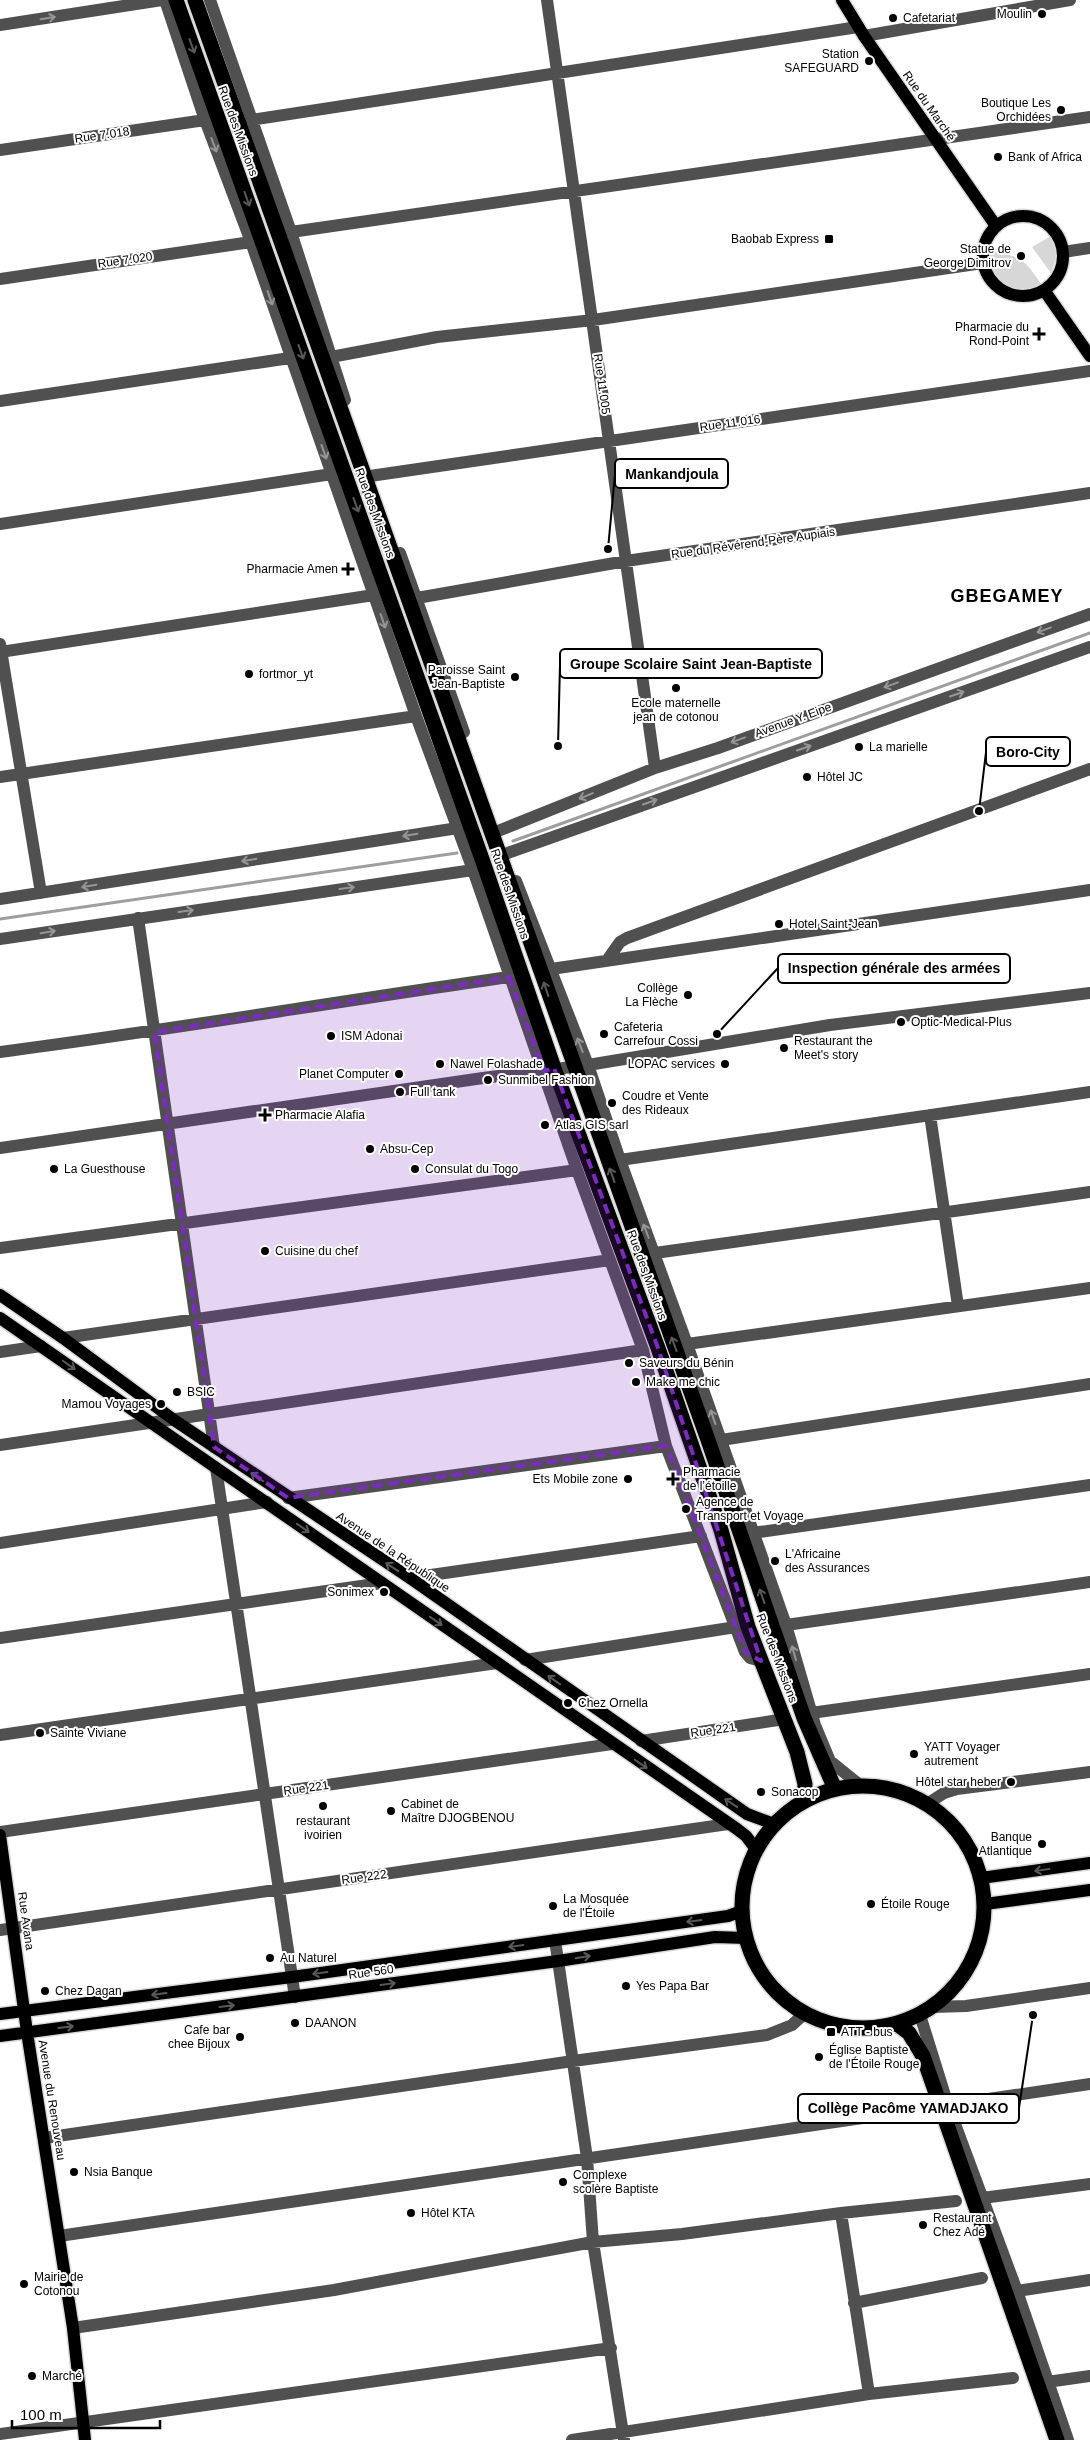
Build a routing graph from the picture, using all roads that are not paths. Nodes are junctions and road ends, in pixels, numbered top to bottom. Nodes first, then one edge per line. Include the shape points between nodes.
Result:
1 (164, 0) edge
2 (176, 0) edge
3 (195, 0) edge
4 (210, 0) edge
5 (547, 0) edge
6 (842, 0) edge
7 (1070, 0) edge
8 (0, 25) edge
9 (861, 31) junction
10 (558, 73) junction
11 (1090, 117) edge
12 (205, 120) junction
13 (251, 120) junction
14 (936, 139) junction
15 (0, 150) edge
16 (574, 192) junction
17 (996, 226) junction
18 (291, 232) junction
19 (251, 242) junction
20 (1090, 248) edge
21 (1063, 252) junction
22 (983, 263) junction
23 (0, 279) edge
24 (1044, 290) junction
25 (593, 320) junction
26 (1090, 356) edge
27 (331, 357) junction
28 (290, 358) junction
29 (1090, 371) edge
30 (0, 401) edge
31 (610, 440) junction
32 (332, 474) junction
33 (370, 476) junction
34 (1090, 493) edge
35 (0, 524) edge
36 (626, 561) junction
37 (374, 596) junction
38 (417, 598) junction
39 (1090, 614) edge
40 (1090, 647) edge
41 (0, 649) edge
42 (416, 716) junction
43 (656, 768) junction
44 (1090, 769) edge
45 (21, 774) junction
46 (0, 777) edge
47 (458, 828) junction
48 (498, 831) junction
49 (505, 854) junction
50 (473, 870) junction
51 (1090, 890) edge
52 (41, 893) junction
53 (0, 900) edge
54 (138, 918) junction
55 (0, 939) edge
56 (608, 959) junction
57 (551, 969) junction
58 (509, 977) junction
59 (1090, 993) edge
60 (154, 1032) junction
61 (0, 1052) edge
62 (580, 1066) junction
63 (549, 1069) junction
64 (1090, 1092) edge
65 (930, 1115) junction
66 (167, 1124) junction
67 (0, 1148) edge
68 (620, 1160) junction
69 (577, 1170) junction
70 (1090, 1192) edge
71 (945, 1212) junction
72 (181, 1222) junction
73 (0, 1248) edge
74 (655, 1253) junction
75 (610, 1260) junction
76 (1090, 1288) edge
77 (0, 1296) edge
78 (958, 1306) junction
79 (0, 1318) edge
80 (195, 1319) junction
81 (63, 1338) junction
82 (687, 1344) junction
83 (41, 1346) junction
84 (643, 1350) junction
85 (0, 1352) edge
86 (1090, 1384) edge
87 (209, 1415) junction
88 (174, 1420) junction
89 (151, 1423) junction
90 (720, 1440) junction
91 (0, 1445) edge
92 (666, 1446) junction
93 (214, 1447) junction
94 (216, 1468) junction
95 (1090, 1485) edge
96 (288, 1498) junction
97 (267, 1502) junction
98 (222, 1508) junction
99 (752, 1533) junction
100 (701, 1536) junction
101 (0, 1543) edge
102 (410, 1578) junction
103 (382, 1582) junction
104 (1090, 1582) edge
105 (236, 1604) junction
106 (786, 1626) junction
107 (736, 1627) junction
108 (0, 1638) edge
109 (525, 1660) junction
110 (761, 1661) junction
111 (496, 1663) junction
112 (1090, 1674) edge
113 (251, 1699) junction
114 (811, 1713) junction
115 (784, 1719) junction
116 (0, 1736) edge
117 (641, 1741) junction
118 (612, 1744) junction
119 (1090, 1772) edge
120 (862, 1786) junction
121 (835, 1789) junction
122 (265, 1794) junction
123 (804, 1801) junction
124 (927, 1804) junction
125 (728, 1824) junction
126 (774, 1824) junction
127 (0, 1834) edge
128 (756, 1849) junction
129 (1090, 1863) edge
130 (981, 1878) junction
131 (279, 1890) junction
132 (1090, 1890) edge
133 (985, 1904) junction
134 (742, 1911) junction
135 (13, 1928) junction
136 (0, 1930) edge
137 (746, 1938) junction
138 (555, 1940) junction
139 (558, 1960) junction
140 (292, 1978) junction
141 (1090, 1988) edge
142 (295, 1997) junction
143 (933, 2007) junction
144 (24, 2011) junction
145 (805, 2013) junction
146 (0, 2014) edge
147 (920, 2015) junction
148 (897, 2024) junction
149 (27, 2032) junction
150 (0, 2036) edge
151 (573, 2061) junction
152 (1090, 2084) edge
153 (948, 2105) junction
154 (924, 2109) dead end
155 (44, 2138) junction
156 (587, 2158) junction
157 (1090, 2184) edge
158 (982, 2198) junction
159 (956, 2201) dead end
160 (841, 2213) junction
161 (59, 2236) junction
162 (593, 2242) junction
163 (982, 2278) dead end
164 (1090, 2280) edge
165 (1017, 2291) junction
166 (854, 2303) junction
167 (73, 2328) junction
168 (611, 2348) junction
169 (1090, 2376) edge
170 (1013, 2378) dead end
171 (1047, 2382) junction
172 (869, 2394) junction
173 (82, 2422) junction
174 (0, 2434) edge
175 (623, 2436) edge
176 (85, 2440) edge
177 (572, 2440) edge
178 (1057, 2440) edge
179 (1068, 2440) edge

8 -> 1 street
1 - 12 street
2 -> 63 highway, Rue des Missions via 482,859
62 -> 3 highway, Rue des Missions
4 - 13 street
5 - 10 street, Rue 11.005
6 - 9 main road, Rue du Marché
7 - 9 street
9 - 10 street
9 - 14 main road, Rue du Marché
10 - 13 street
10 - 16 street, Rue 11.005
11 - 14 street
12 - 15 street, Rue 7.018
12 -> 19 street
13 - 18 street
14 - 16 street
14 - 17 main road, Rue du Marché
16 - 18 street
16 - 25 street, Rue 11.005
17 - 21 main road via 1013,217 1037,218 1053,230
17 - 22 main road via 985,241
18 - 27 street
19 - 23 street, Rue 7.020
19 -> 28 street
20 - 21 street
21 - 24 main road via 1058,276
22 - 24 main road via 992,282 1006,293 1028,296
22 - 25 street
24 - 26 main road
25 - 27 street via 437,337
25 - 31 street, Rue 11.005
27 - 33 street
28 - 30 street
28 -> 32 street
29 - 31 street, Rue 11.016
31 - 33 street, Rue 11.016
31 - 36 street, Rue 11.005
32 - 35 street
32 - 37 street
33 - 38 street
34 - 36 street, Rue du Révérend-Père Aupiais
36 - 38 street, Rue du Révérend-Père Aupiais
36 - 43 street, Rue 11.005
37 - 41 street
37 -> 42 street
38 - 48 street
39 -> 43 street, Avenue Y. Eipe
49 -> 40 street
41 - 45 street
42 - 45 street
42 - 47 street
43 -> 48 street, Avenue Y. Eipe
44 - 56 street via 627,938 620,942
45 - 46 street
45 - 52 street
47 - 50 street
47 -> 52 street
48 - 49 street
49 - 57 street
54 -> 50 street
50 - 58 street
51 - 56 street
52 - 53 street
55 -> 54 street
54 - 60 street
56 - 57 street
62 -> 57 street
58 - 60 street
58 - 63 street
59 - 62 street via 830,1025
60 - 61 street
60 - 66 street
62 - 63 street
62 - 68 street
121 -> 62 highway, Rue des Missions via 804,1718
63 - 66 street
63 - 69 street
63 - 110 highway, Rue des Missions via 670,1385 721,1530 748,1627
64 - 65 street
65 - 68 street
65 - 71 street
66 - 67 street
66 - 72 street
74 -> 68 street
69 - 72 street
69 - 75 street
70 - 71 street
71 - 74 street
71 - 78 street
72 - 73 street
72 - 80 street
74 - 82 street
75 - 80 street
75 - 84 street
76 - 78 street
77 - 81 main road, Avenue de la République
78 - 82 street
79 - 83 main road
80 - 81 street
80 - 87 street
81 - 88 main road, Avenue de la République
90 -> 82 street
83 - 85 street
83 -> 89 main road
84 - 87 street
84 - 92 street
86 - 90 street
87 - 88 street
87 - 93 street
88 - 89 street
88 - 93 main road, Avenue de la République
89 - 91 street
89 - 94 main road
90 - 99 street
92 - 96 street
92 - 100 street
96 -> 93 main road, Avenue de la République
94 - 97 main road
94 - 98 street
95 - 99 street
102 -> 96 main road, Avenue de la République
97 - 98 street
97 -> 103 main road
98 - 101 street
98 - 105 street
99 - 106 street
100 - 102 street
100 - 107 street
102 - 109 main road, Avenue de la République
103 - 105 street
103 -> 111 main road
104 - 106 street
105 - 108 street
105 - 113 street
114 -> 106 street
107 - 109 street
107 - 110 street via 748,1655
117 -> 109 main road, Avenue de la République
110 - 115 highway, Rue des Missions
111 - 113 street
111 - 118 main road
112 - 114 street
113 - 116 street
113 - 122 street
114 - 120 street via 830,1761
115 - 117 street, Rue 221
115 - 123 highway, Rue des Missions via 805,1784
126 -> 117 main road, Avenue de la République via 747,1814
118 - 122 street, Rue 221
118 -> 125 main road
119 - 124 street via 957,1789
120 - 121 highway
120 - 124 highway via 896,1790
121 - 123 highway
122 - 127 street, Rue 221
122 - 131 street
123 - 126 highway
124 - 130 highway via 961,1836
125 - 128 main road via 746,1836
125 - 131 street, Rue 222
126 - 128 highway
127 - 135 main road, Rue Avana
128 - 134 highway via 745,1876
129 -> 130 main road
130 - 133 highway
131 - 135 street, Rue 222
131 - 140 street
132 - 133 main road
133 - 143 highway via 981,1936 970,1966 957,1985
134 - 137 highway
134 -> 138 main road, Rue 560 via 728,1916
135 - 136 street, Rue 222
135 - 144 main road, Rue Avana
139 -> 137 main road, Rue 560 via 716,1937
137 - 145 highway via 753,1959 768,1982
138 - 139 street
138 -> 140 main road, Rue 560
142 -> 139 main road, Rue 560
139 - 151 street
140 - 142 street
140 -> 144 main road, Rue 560
141 - 143 street via 966,2006
149 -> 142 main road, Rue 560
143 - 147 highway
144 - 146 main road, Rue 560
144 - 149 main road, Rue Avana
145 - 148 highway via 848,2027
145 - 151 street via 792,2026 768,2035
147 - 148 highway
147 - 153 street
148 - 178 highway via 909,2033 923,2056
149 - 150 main road, Rue 560
149 - 155 main road, Avenue du Renouveau
151 - 155 street
151 - 156 street
152 - 153 street
153 - 158 street
154 - 156 street
155 - 161 main road, Avenue du Renouveau
156 - 161 street
156 - 162 street
157 - 158 street
158 - 165 street
159 - 160 street
160 - 162 street
160 - 166 street
161 - 167 main road, Avenue du Renouveau
162 - 167 street via 334,2290
162 - 168 street
163 - 166 street
164 - 165 street
165 - 171 street
166 - 172 street
167 - 173 main road, Avenue du Renouveau
168 - 173 street
168 - 175 street
169 - 171 street
170 - 172 street
171 - 179 street
172 - 175 street
173 - 174 street
173 - 176 main road, Avenue du Renouveau
175 - 177 street

